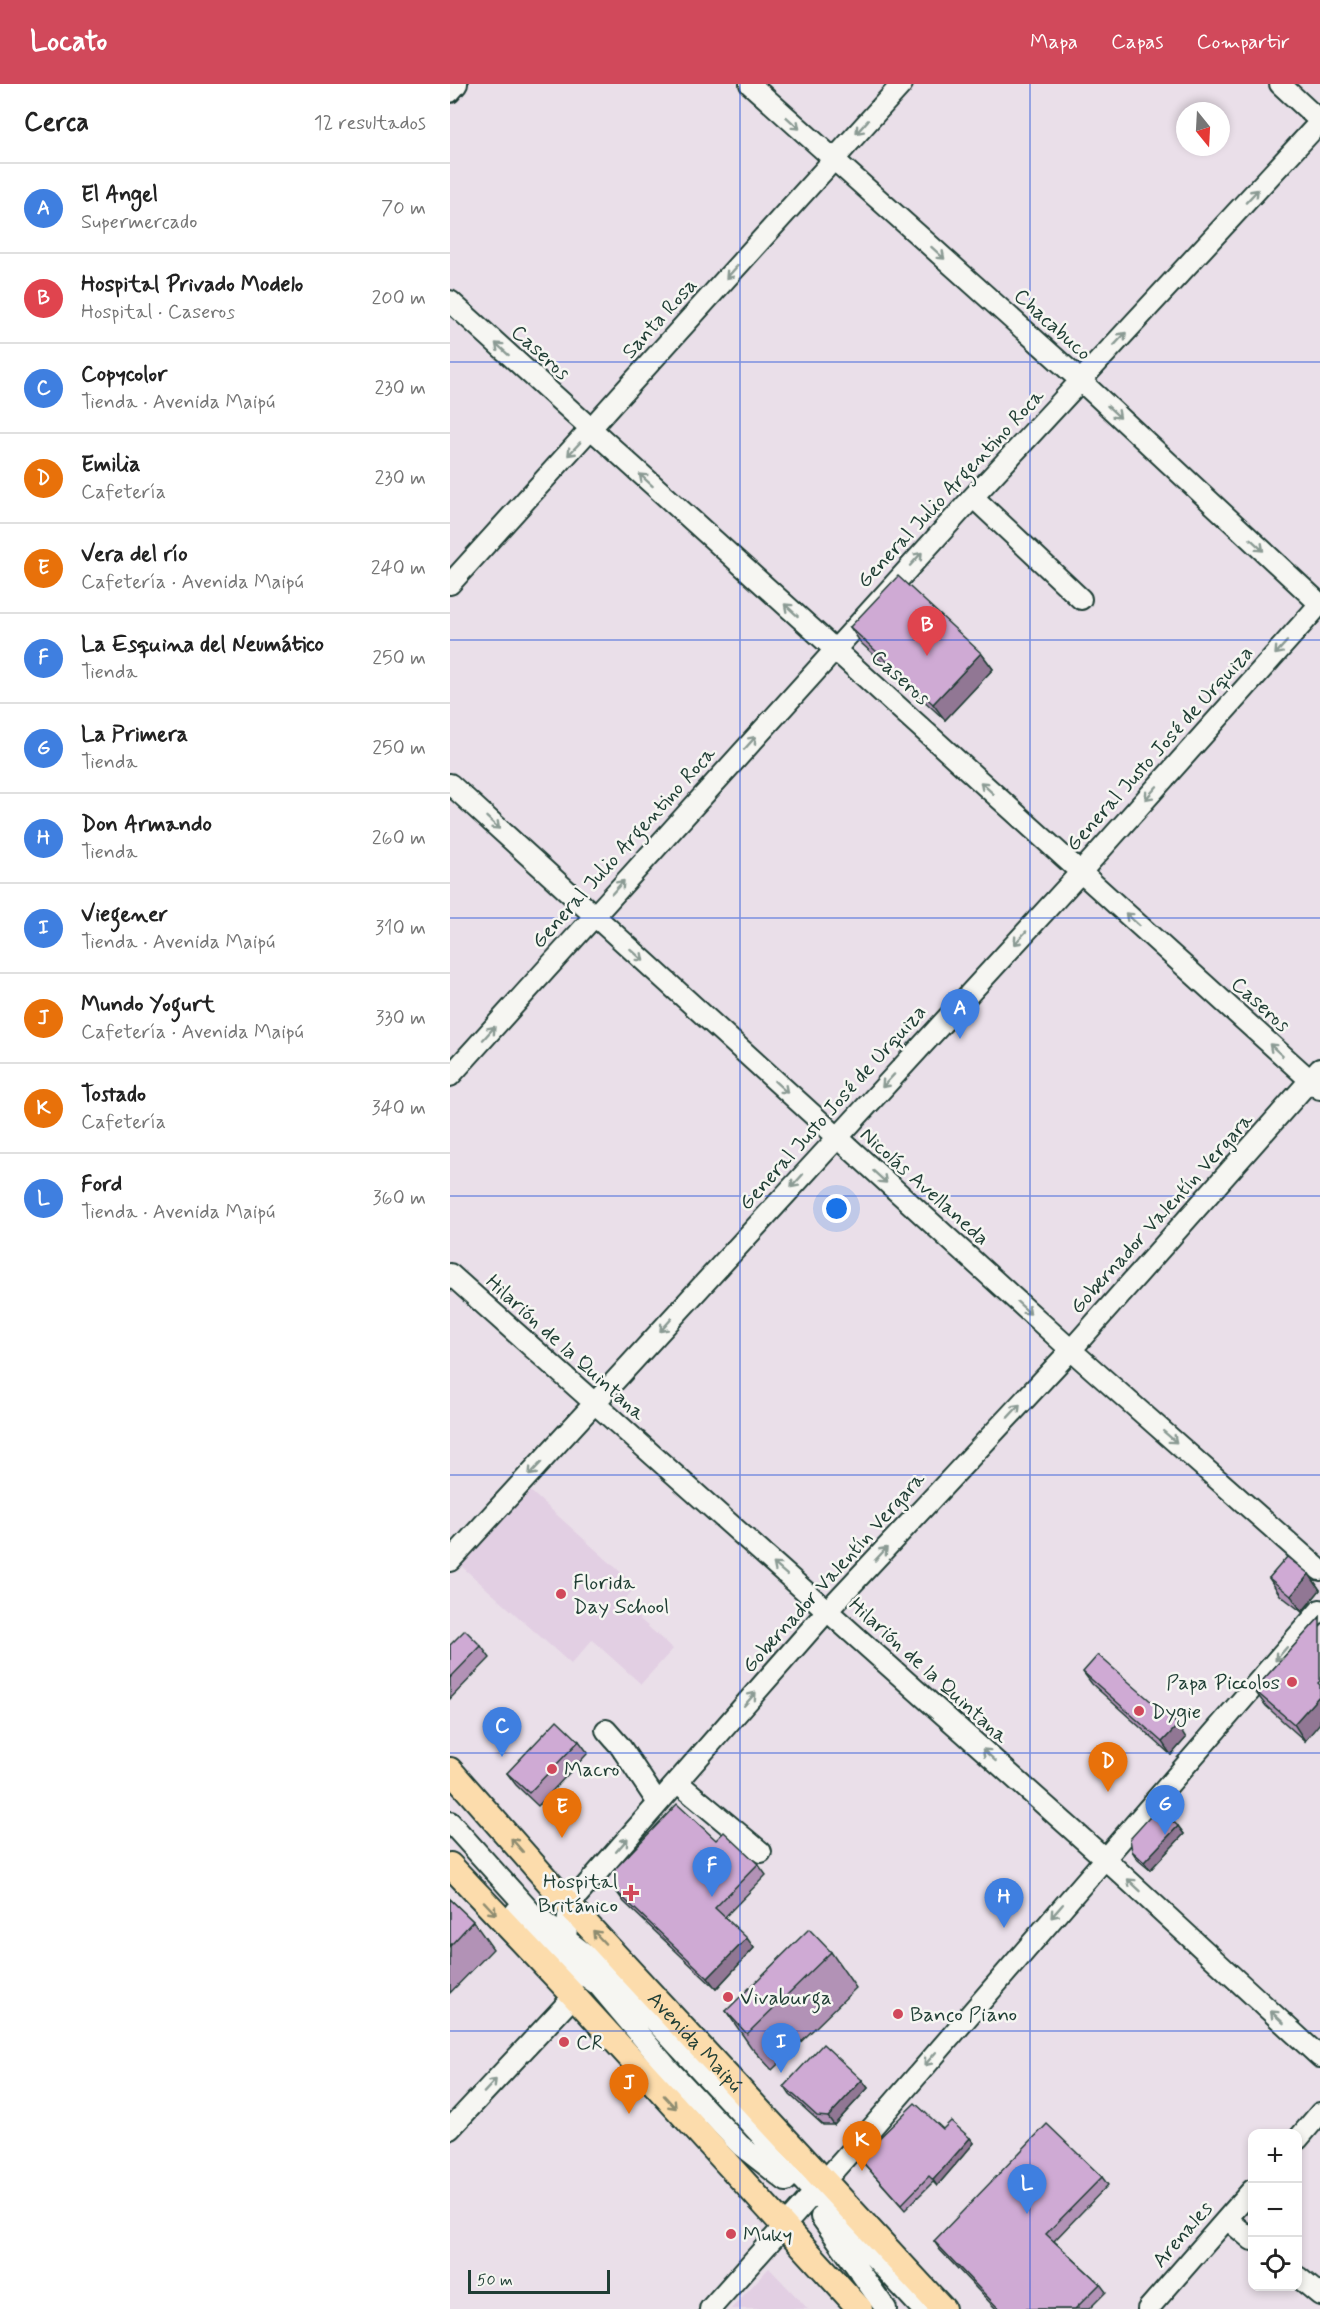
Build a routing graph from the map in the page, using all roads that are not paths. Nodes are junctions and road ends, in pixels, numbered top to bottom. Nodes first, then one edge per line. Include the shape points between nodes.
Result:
1 (457, 84) edge
2 (750, 84) edge
3 (902, 84) edge
4 (1280, 84) edge
5 (450, 92) edge
6 (1320, 122) edge
7 (833, 159) junction
8 (450, 301) edge
9 (1081, 381) junction
10 (591, 430) junction
11 (973, 497) junction
12 (450, 584) edge
13 (1081, 599) dead end
14 (1320, 604) edge
15 (835, 650) junction
16 (450, 784) edge
17 (1080, 873) junction
18 (593, 915) junction
19 (450, 1076) edge
20 (1317, 1080) edge
21 (836, 1137) junction
22 (450, 1274) edge
23 (1071, 1350) junction
24 (594, 1405) junction
25 (450, 1561) edge
26 (1320, 1570) edge
27 (1320, 1610) edge
28 (827, 1611) junction
29 (606, 1730) dead end
30 (450, 1770) edge
31 (677, 1782) junction
32 (658, 1803) junction
33 (454, 1822) edge
34 (761, 1852) dead end
35 (1103, 1857) junction
36 (450, 1865) edge
37 (569, 1905) junction
38 (567, 1938) junction
39 (564, 1961) junction
40 (574, 1996) junction
41 (1320, 2057) edge
42 (1320, 2113) edge
43 (450, 2129) edge
44 (1302, 2134) edge
45 (814, 2192) junction
46 (1248, 2195) edge
47 (820, 2217) junction
48 (1227, 2219) junction
49 (783, 2225) junction
50 (1248, 2237) edge
51 (1302, 2280) edge
52 (1320, 2295) edge
53 (710, 2309) edge
54 (860, 2309) edge
55 (886, 2309) edge
56 (906, 2309) edge
57 (922, 2309) edge
58 (943, 2309) edge
59 (1148, 2309) edge

1 - 5 street
2 -> 7 street, Chacabuco
3 -> 7 street, Santa Rosa
4 - 6 street
9 -> 6 street, General Julio Argentino Roca
7 -> 9 street, Chacabuco
7 -> 10 street, Santa Rosa
10 -> 8 street, Caseros
9 - 11 street, General Julio Argentino Roca
9 -> 14 street, Chacabuco
10 -> 12 street, Santa Rosa
15 -> 10 street, Caseros
11 - 13 street
15 -> 11 street, General Julio Argentino Roca
14 -> 17 street, General Justo José de Urquiza
17 -> 15 street, Caseros
18 -> 15 street, General Julio Argentino Roca
16 -> 18 street, Nicolás Avellaneda
20 -> 17 street, Caseros
17 -> 21 street, General Justo José de Urquiza
19 -> 18 street, General Julio Argentino Roca
18 -> 21 street, Nicolás Avellaneda
20 - 23 street, Gobernador Valentín Vergara
21 -> 23 street, Nicolás Avellaneda
21 -> 24 street, General Justo José de Urquiza
22 - 24 street, Hilarión de la Quintana
23 -> 26 street, Nicolás Avellaneda
28 -> 23 street, Gobernador Valentín Vergara
24 -> 25 street, General Justo José de Urquiza
28 -> 24 street, Hilarión de la Quintana
27 -> 35 street
31 -> 28 street, Gobernador Valentín Vergara
35 -> 28 street, Hilarión de la Quintana
29 - 32 street
37 -> 30 main road, Avenida Maipú
31 - 32 street, Gobernador Valentín Vergara
31 - 34 street
37 -> 32 street, Gobernador Valentín Vergara
33 - 38 street
33 - 39 street via 554,1954
41 -> 35 street, Hilarión de la Quintana
35 -> 45 street
36 -> 40 main road
37 - 38 street
45 -> 37 main road, Avenida Maipú
38 - 39 street
38 - 45 street via 610,1973
39 - 40 street
39 - 45 street via 598,1985 786,2181
43 -> 40 street
40 -> 49 main road
42 - 44 street
45 - 47 street
45 - 49 street
45 - 57 street
45 - 58 main road, Avenida Maipú
46 - 48 street, Arenales
47 - 55 street
47 - 56 street
48 - 50 street
48 - 59 street, Arenales
49 - 53 street
49 - 54 main road
51 - 52 street

